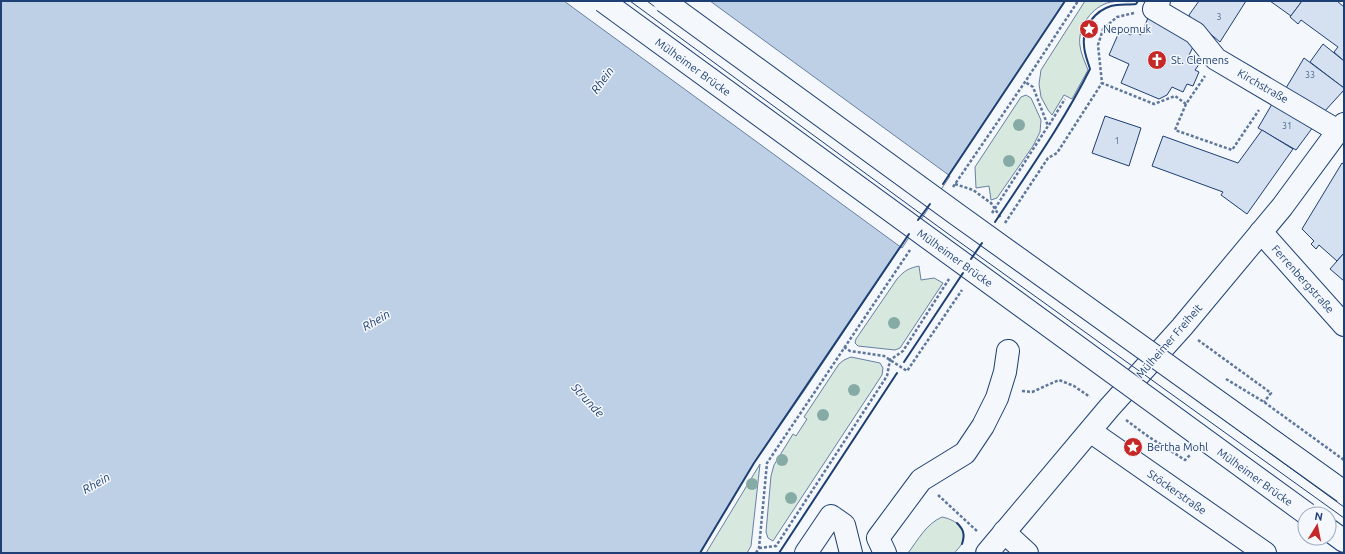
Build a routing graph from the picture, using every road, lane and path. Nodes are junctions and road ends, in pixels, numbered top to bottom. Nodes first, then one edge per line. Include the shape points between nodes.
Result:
1 (603, 1) edge
2 (664, 1) edge
3 (679, 1) edge
4 (1078, 1) edge
5 (1157, 5) edge
6 (1216, 59) junction
7 (1025, 82) junction
8 (1102, 83) junction
9 (1272, 91) junction
10 (1065, 99) dead end
11 (1186, 104) junction
12 (1048, 126) junction
13 (1341, 127) edge
14 (1048, 158) dead end
15 (1006, 190) dead end
16 (950, 192) dead end
17 (1261, 232) junction
18 (915, 244) dead end
19 (1344, 325) edge
20 (844, 347) junction
21 (1208, 347) dead end
22 (1008, 351) dead end
23 (890, 360) junction
24 (908, 371) dead end
25 (999, 390) junction
26 (1085, 394) dead end
27 (1264, 402) dead end
28 (1110, 408) junction
29 (1090, 431) junction
30 (1191, 454) dead end
31 (921, 480) junction
32 (1344, 480) edge
33 (1344, 492) edge
34 (1297, 507) edge
35 (975, 529) dead end
36 (1004, 532) junction
37 (759, 548) junction
38 (756, 553) edge
39 (806, 553) edge
40 (851, 553) edge
41 (885, 553) edge
42 (987, 553) edge
43 (1027, 553) edge
44 (1264, 553) edge

1 - 34 main road, Mülheimer Brücke, bridge
2 - 33 main road, bridge
3 - 32 main road via 1002,237
4 - 7 path
5 - 6 main road, Kirchstraße via 1195,33
5 - 8 path via 1117,17 1103,29 1098,45
6 - 9 main road, Kirchstraße
6 - 11 path
7 - 12 path via 1033,87
7 - 16 path
8 - 11 path via 1154,104 1175,96
8 - 14 path via 1057,153
9 - 11 path via 1232,150 1175,130
9 - 13 main road, Kirchstraße
10 - 12 path
12 - 15 path
13 - 17 main road, Mülheimer Freiheit
17 - 19 main road, Ferrenbergstraße
17 - 28 main road, Mülheimer Freiheit
18 - 20 path
20 - 23 path via 850,351 884,356
20 - 37 path via 767,463
21 - 27 path via 1271,393
22 - 25 main road
23 - 24 path
23 - 37 path via 887,376 776,546
25 - 26 path via 1032,392 1059,380
25 - 31 main road via 983,426 965,453
28 - 29 main road, Mülheimer Freiheit
28 - 30 path via 1185,460
29 - 36 main road, Mülheimer Freiheit
29 - 44 main road, Stöckerstraße
31 - 35 path
31 - 41 main road via 878,538
36 - 42 main road, Mülheimer Freiheit
36 - 43 main road
37 - 38 path
39 - 40 main road via 831,516 844,525

